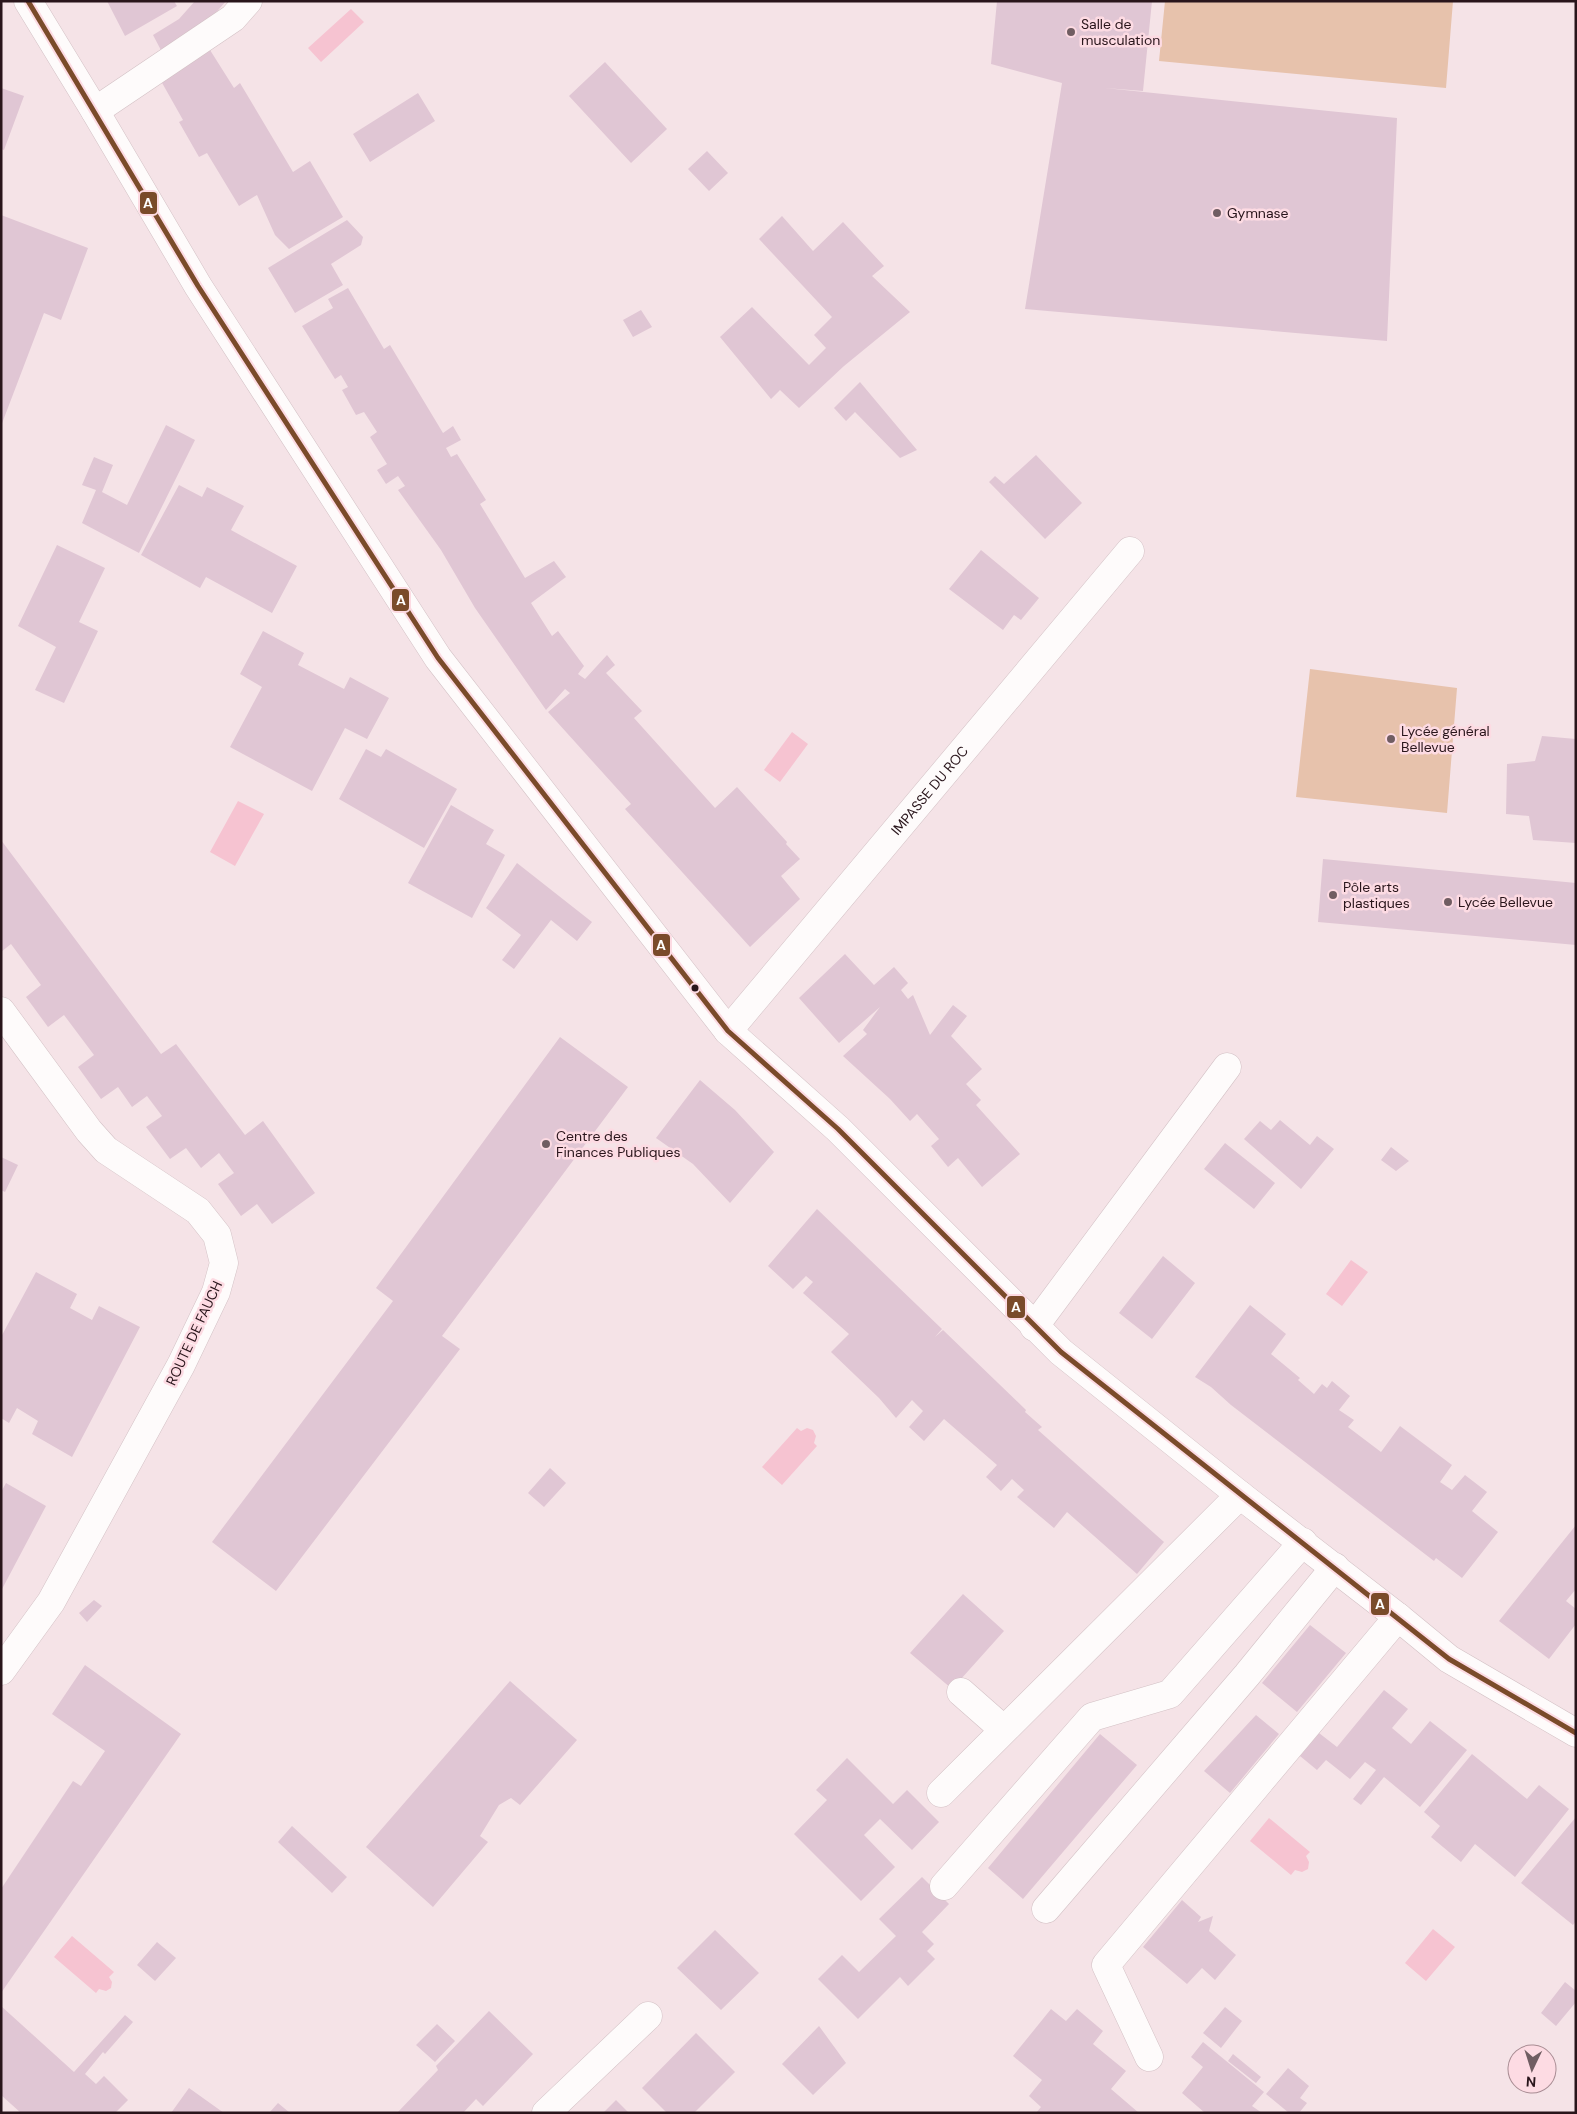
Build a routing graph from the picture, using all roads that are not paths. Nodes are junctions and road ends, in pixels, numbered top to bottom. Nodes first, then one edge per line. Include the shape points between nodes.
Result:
1 (28, 1) edge
2 (248, 1) edge
3 (95, 110) junction
4 (1130, 551) dead end
5 (1, 1012) edge
6 (728, 1031) junction
7 (1226, 1067) dead end
8 (1034, 1327) junction
9 (1240, 1495) junction
10 (1303, 1542) junction
11 (1335, 1568) junction
12 (1398, 1616) junction
13 (1, 1671) edge
14 (960, 1692) dead end
15 (1003, 1729) junction
16 (1576, 1733) edge
17 (941, 1793) dead end
18 (944, 1886) dead end
19 (1046, 1909) dead end
20 (648, 2016) dead end
21 (1148, 2057) dead end
22 (546, 2113) edge

1 - 3 street
2 - 3 street via 233,18
3 - 6 street via 198,286 438,658
4 - 6 street, IMPASSE DU ROC
5 - 13 street, ROUTE DE FAUCH via 106,1150 198,1212 216,1235 224,1263 216,1292 167,1390 51,1602
6 - 8 street via 838,1129
7 - 8 street
8 - 9 street via 1060,1352
9 - 10 street
9 - 15 street
10 - 11 street
10 - 18 street via 1170,1694 1092,1717
11 - 12 street
11 - 19 street
12 - 16 street via 1448,1659
12 - 21 street via 1106,1965
14 - 15 street
15 - 17 street
20 - 22 street

